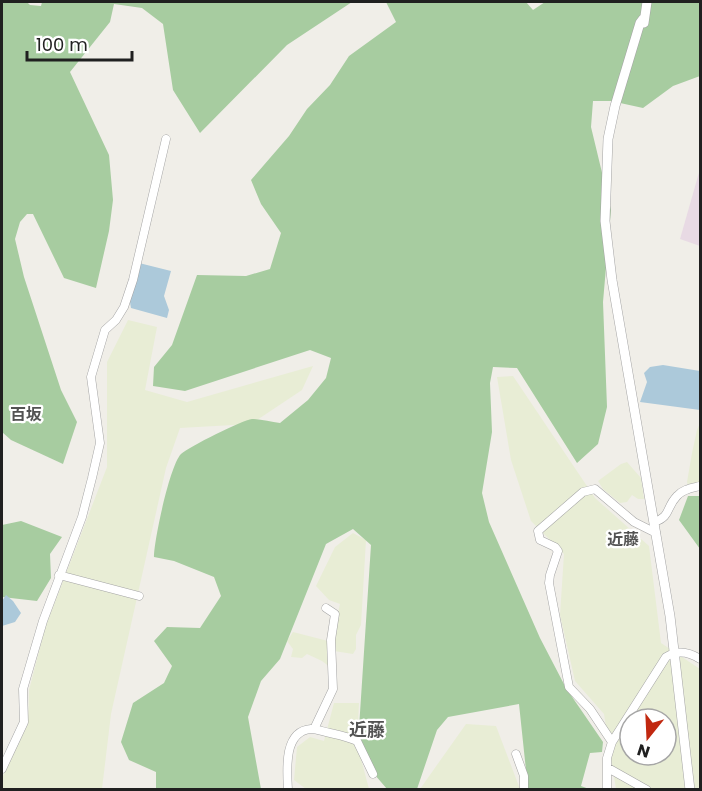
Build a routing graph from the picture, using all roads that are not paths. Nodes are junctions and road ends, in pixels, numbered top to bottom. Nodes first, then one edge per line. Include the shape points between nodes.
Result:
1 (647, 2) edge
2 (166, 139) dead end
3 (700, 486) edge
4 (654, 522) junction
5 (656, 532) junction
6 (59, 574) junction
7 (139, 596) dead end
8 (326, 608) dead end
9 (674, 652) junction
10 (700, 659) edge
11 (314, 729) junction
12 (612, 742) junction
13 (516, 754) dead end
14 (608, 768) junction
15 (2, 769) edge
16 (373, 774) dead end
17 (288, 789) edge
18 (524, 789) edge
19 (607, 789) edge
20 (647, 789) edge
21 (690, 789) edge

1 - 4 street via 608,139 605,204 612,280
2 - 6 street via 133,280 124,307 105,330 91,377 100,443 82,517
3 - 4 street via 683,491 662,520
4 - 5 street
5 - 9 street
5 - 12 street via 634,522 595,489 583,492 538,531 540,540 558,551 549,583 569,687
6 - 7 street
6 - 15 street via 23,689 24,722
8 - 11 street via 335,614 331,640 333,689
9 - 10 street
9 - 12 street via 662,663
9 - 21 street
11 - 16 street via 357,741
11 - 17 street via 302,733 288,751
12 - 14 street
13 - 18 street
14 - 19 street
14 - 20 street

